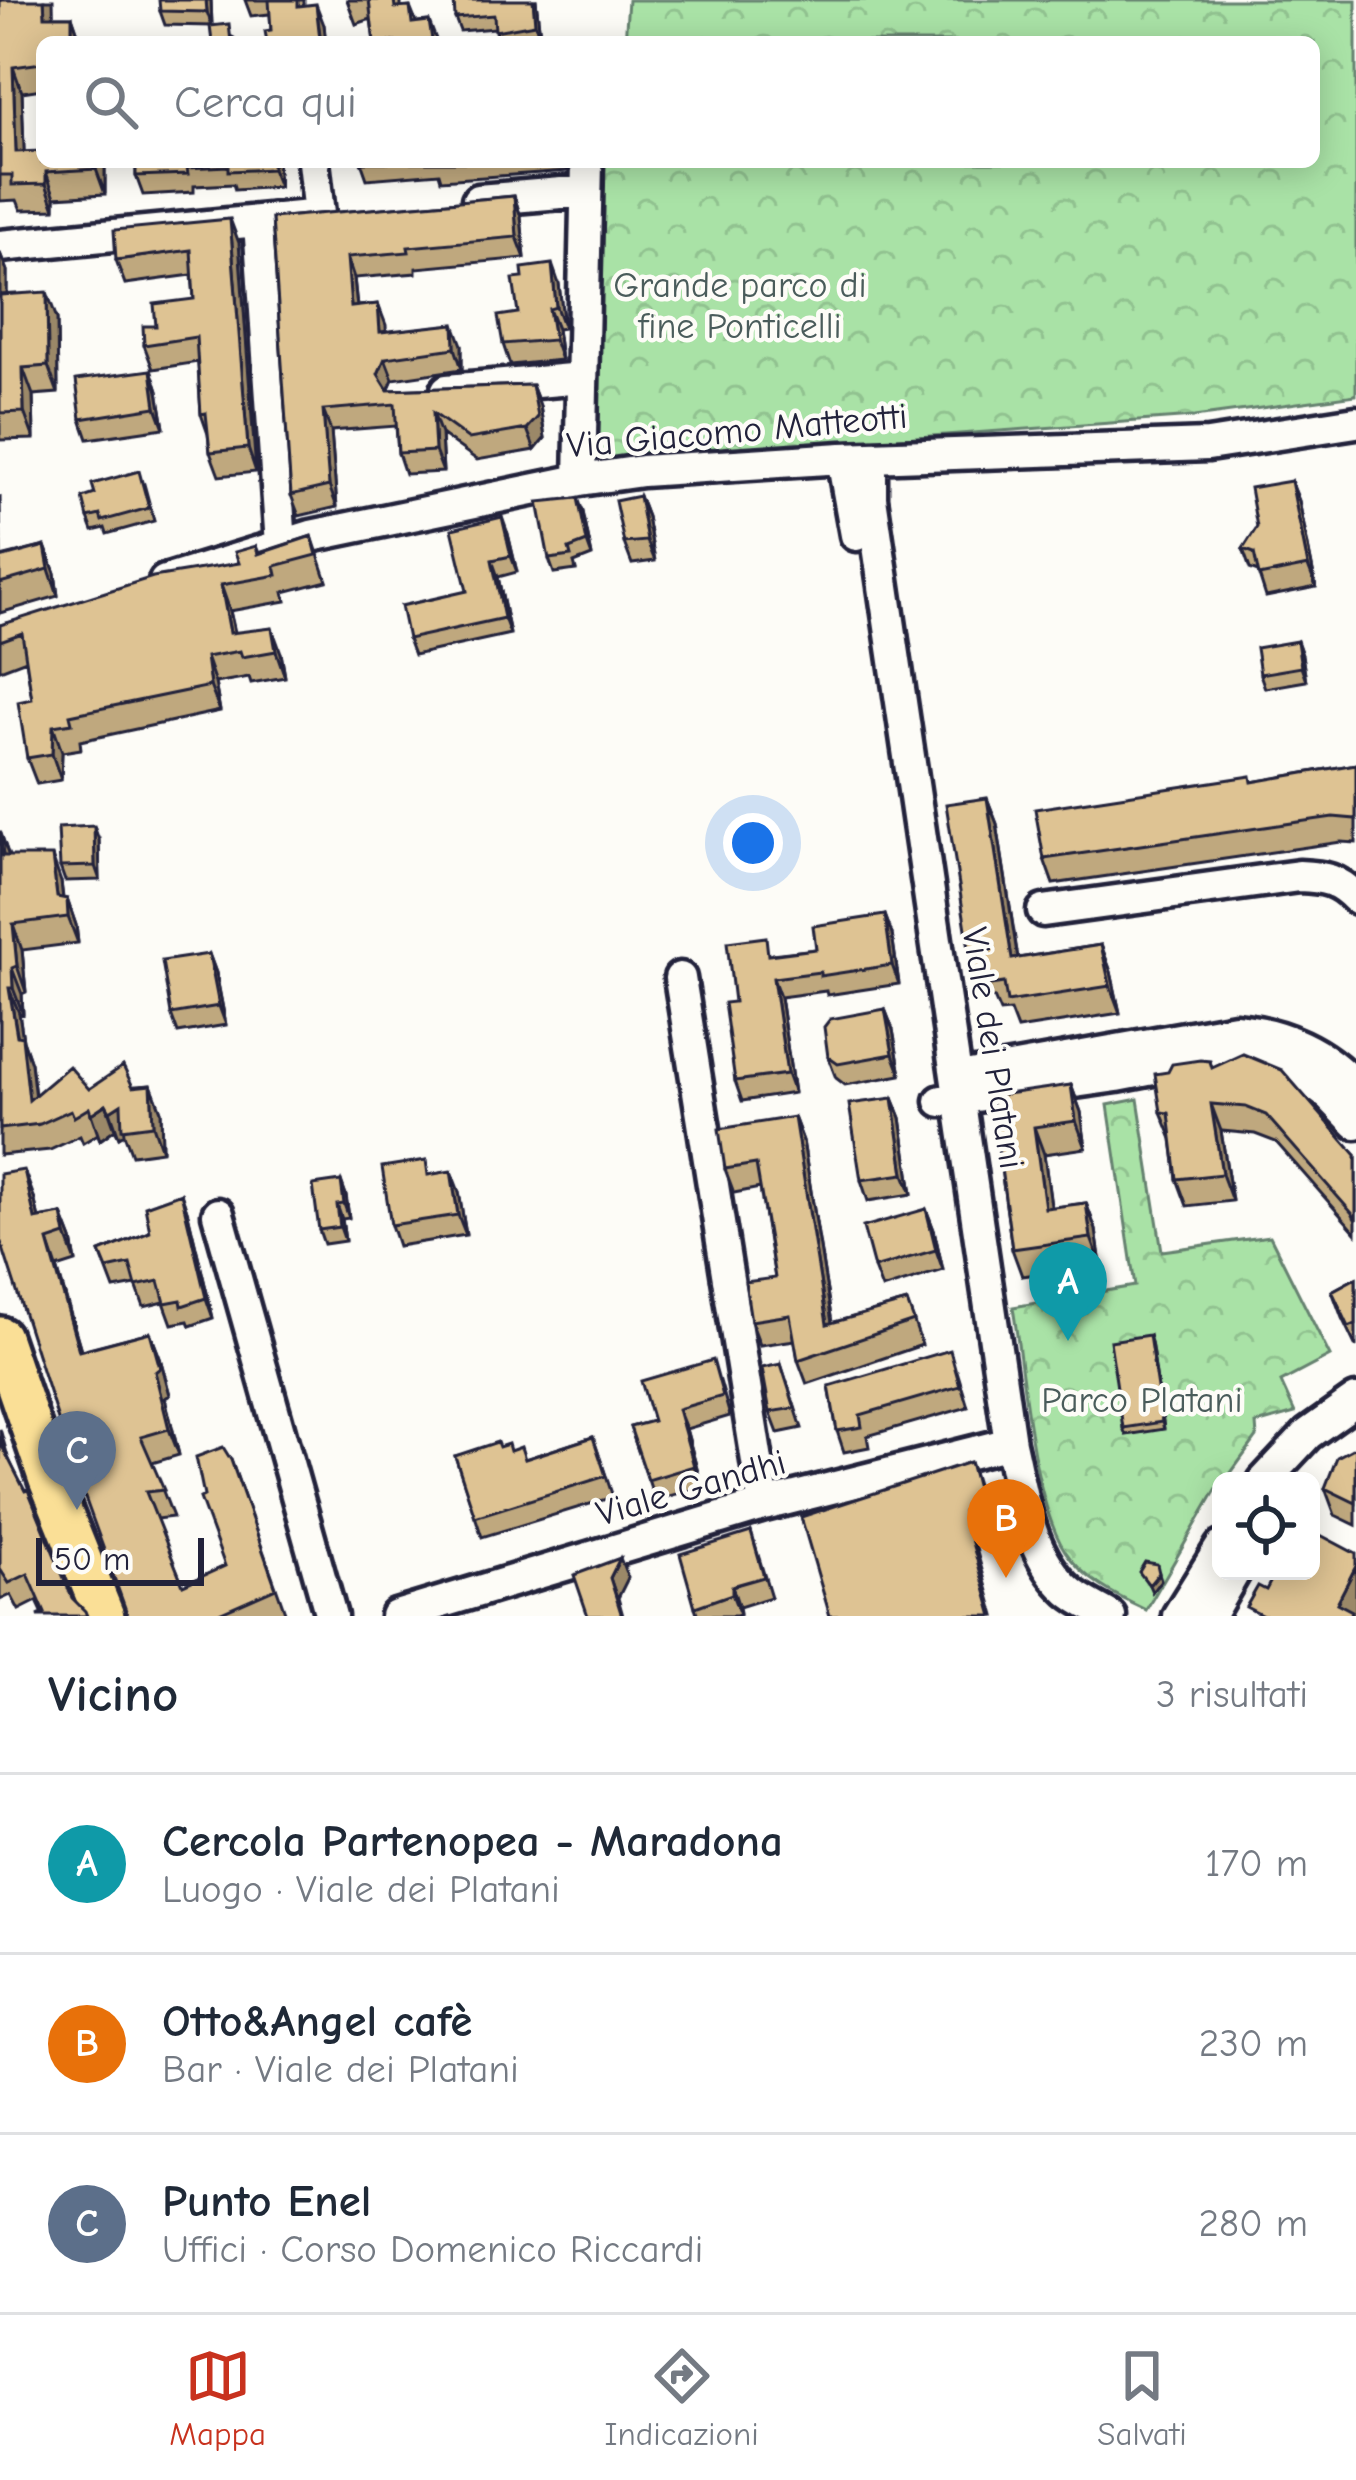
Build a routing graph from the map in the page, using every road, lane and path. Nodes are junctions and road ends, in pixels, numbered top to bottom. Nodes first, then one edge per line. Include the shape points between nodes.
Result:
1 (315, 168) edge
2 (586, 176) edge
3 (452, 202) edge
4 (259, 224) junction
5 (0, 246) edge
6 (582, 378) junction
7 (427, 392) edge
8 (1356, 422) edge
9 (857, 457) junction
10 (580, 480) junction
11 (280, 545) junction
12 (136, 591) edge
13 (1356, 898) edge
14 (1043, 911) dead end
15 (680, 978) dead end
16 (1348, 1084) edge
17 (950, 1089) junction
18 (1356, 1123) edge
19 (218, 1214) dead end
20 (0, 1336) edge
21 (1356, 1400) edge
22 (1356, 1426) edge
23 (1001, 1445) junction
24 (1272, 1472) edge
25 (1299, 1472) edge
26 (764, 1505) junction
27 (1212, 1561) edge
28 (1230, 1580) edge
29 (104, 1616) edge
30 (331, 1616) edge
31 (396, 1616) edge
32 (1073, 1616) edge
33 (1109, 1616) edge
34 (1178, 1616) edge
35 (1210, 1616) edge

1 - 4 street via 330,213
2 - 3 street
2 - 6 street
4 - 5 street
4 - 11 street
6 - 7 street
6 - 10 street
8 - 9 street, Via Giacomo Matteotti via 1208,445
9 - 10 street, Via Giacomo Matteotti
9 - 17 street, Viale dei Platani
10 - 11 street, Via Giacomo Matteotti
11 - 12 street, Via Giacomo Matteotti
13 - 14 street via 1343,884 1299,877
15 - 26 street
16 - 17 street via 1295,1041 1235,1029
16 - 18 street
17 - 23 street, Viale dei Platani
19 - 30 street
20 - 29 main road
21 - 24 street
22 - 25 street
23 - 26 street, Viale Gandhi
23 - 32 street, Viale dei Platani via 1019,1555
23 - 33 street, Viale dei Platani via 1044,1560 1070,1593
26 - 31 street, Viale Gandhi
27 - 34 street
28 - 35 street

